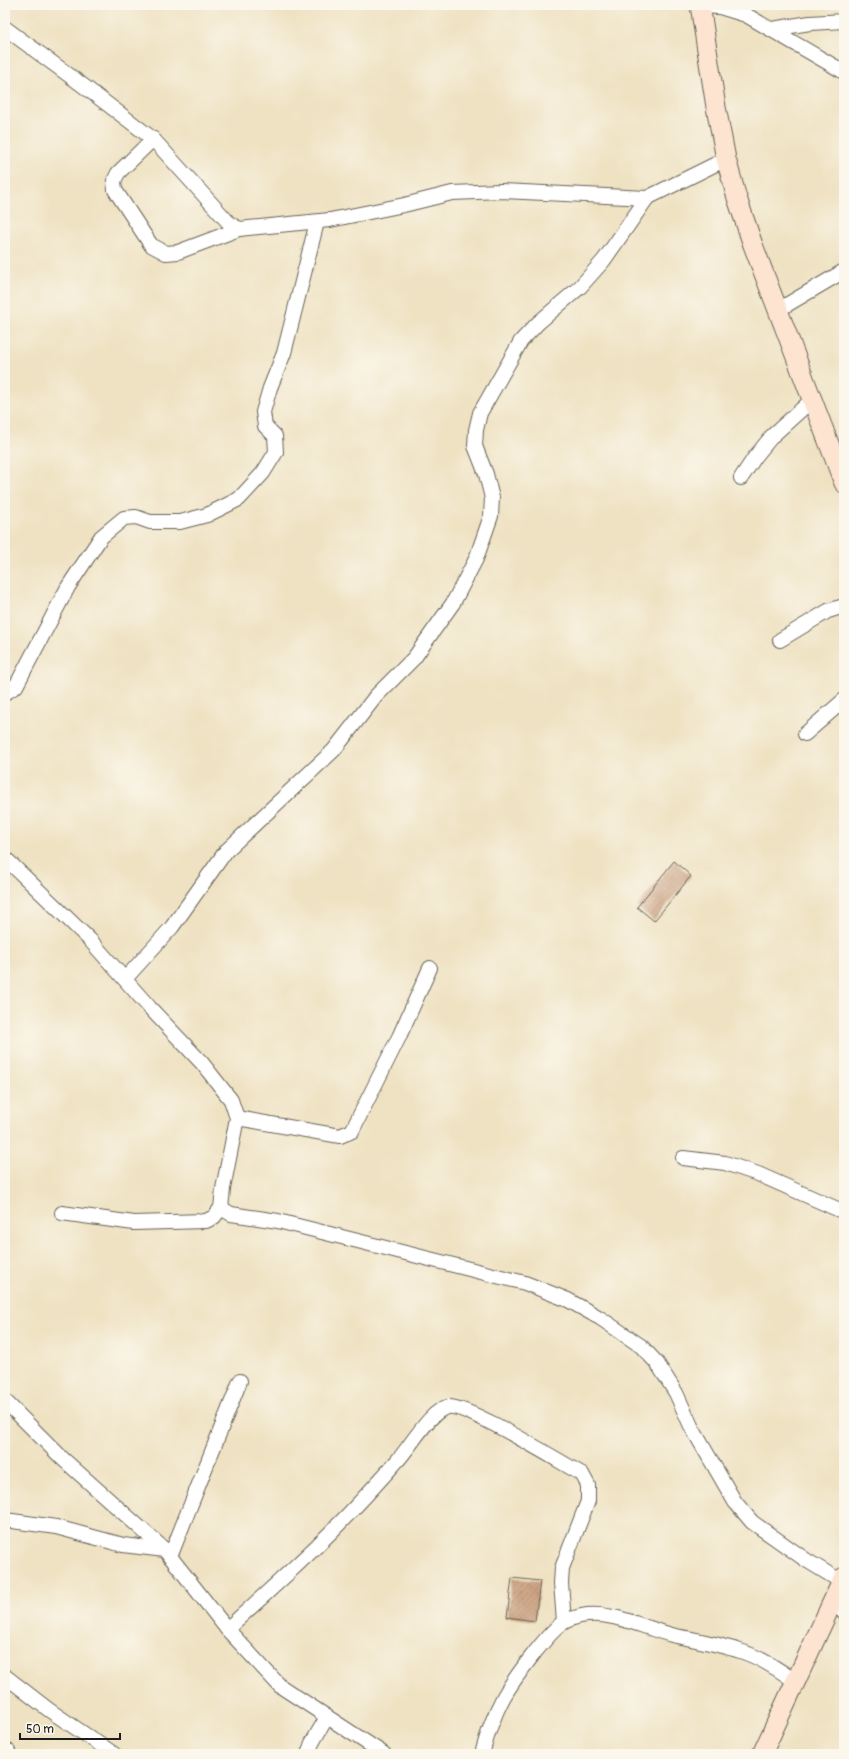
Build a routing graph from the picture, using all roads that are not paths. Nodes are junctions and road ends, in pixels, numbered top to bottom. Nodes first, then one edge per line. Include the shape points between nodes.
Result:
1 (701, 5) edge
2 (844, 21) edge
3 (5, 28) edge
4 (772, 29) junction
5 (844, 72) edge
6 (152, 139) junction
7 (726, 158) junction
8 (647, 198) junction
9 (317, 222) junction
10 (239, 229) junction
11 (844, 271) edge
12 (778, 310) junction
13 (813, 398) junction
14 (741, 478) dead end
15 (844, 483) edge
16 (844, 606) edge
17 (780, 640) dead end
18 (5, 693) edge
19 (844, 700) edge
20 (805, 734) dead end
21 (5, 858) edge
22 (430, 968) dead end
23 (125, 979) junction
24 (236, 1118) junction
25 (683, 1158) dead end
26 (221, 1208) junction
27 (844, 1212) edge
28 (62, 1213) dead end
29 (240, 1381) dead end
30 (5, 1401) edge
31 (5, 1520) edge
32 (168, 1553) junction
33 (843, 1580) edge
34 (839, 1606) edge
35 (564, 1622) junction
36 (227, 1630) junction
37 (5, 1676) edge
38 (796, 1681) junction
39 (327, 1718) junction
40 (114, 1754) edge
41 (308, 1754) edge
42 (384, 1754) edge
43 (482, 1754) edge
44 (762, 1754) edge

1 - 4 street via 746,15
1 - 7 main road
2 - 4 street
3 - 6 street via 76,79
4 - 5 street
6 - 10 street via 229,223
6 - 10 street via 118,173 114,181 115,190 151,245 166,253 178,252
7 - 8 street
7 - 12 main road via 742,212
8 - 9 street via 501,191 452,193
8 - 23 street via 604,260 580,287 521,341 480,413 475,446 492,498 491,516 476,560 453,603 414,658 376,696 334,750 226,851 172,927
9 - 10 street
9 - 18 street via 284,353 263,412 265,426 275,436 276,452 263,473 239,499 207,515 180,522 150,522 136,517 124,518 101,537 68,587 16,686
11 - 12 street
12 - 13 main road
13 - 14 street via 772,436
13 - 15 main road
16 - 17 street via 828,611
19 - 20 street
21 - 23 street via 90,940
22 - 24 street via 352,1131 340,1136
23 - 24 street via 202,1063 231,1100
24 - 26 street
25 - 27 street via 725,1162
26 - 28 street via 214,1217 206,1221 163,1223 134,1223
26 - 33 street via 231,1214 278,1221 525,1283 568,1300 600,1318 641,1346 657,1363 732,1496 752,1522 806,1560
29 - 32 street
30 - 32 street via 63,1459
31 - 32 street via 56,1527 123,1545
32 - 36 street
33 - 34 main road
34 - 38 main road
35 - 36 street via 562,1568 588,1501 588,1486 582,1474 487,1421 461,1409 447,1407 427,1422 399,1460 329,1534
35 - 38 street via 582,1616 614,1618 741,1651 772,1665
35 - 43 street via 531,1658 504,1697
36 - 39 street via 280,1686
37 - 40 street via 49,1710
38 - 44 main road
39 - 41 street
39 - 42 street

